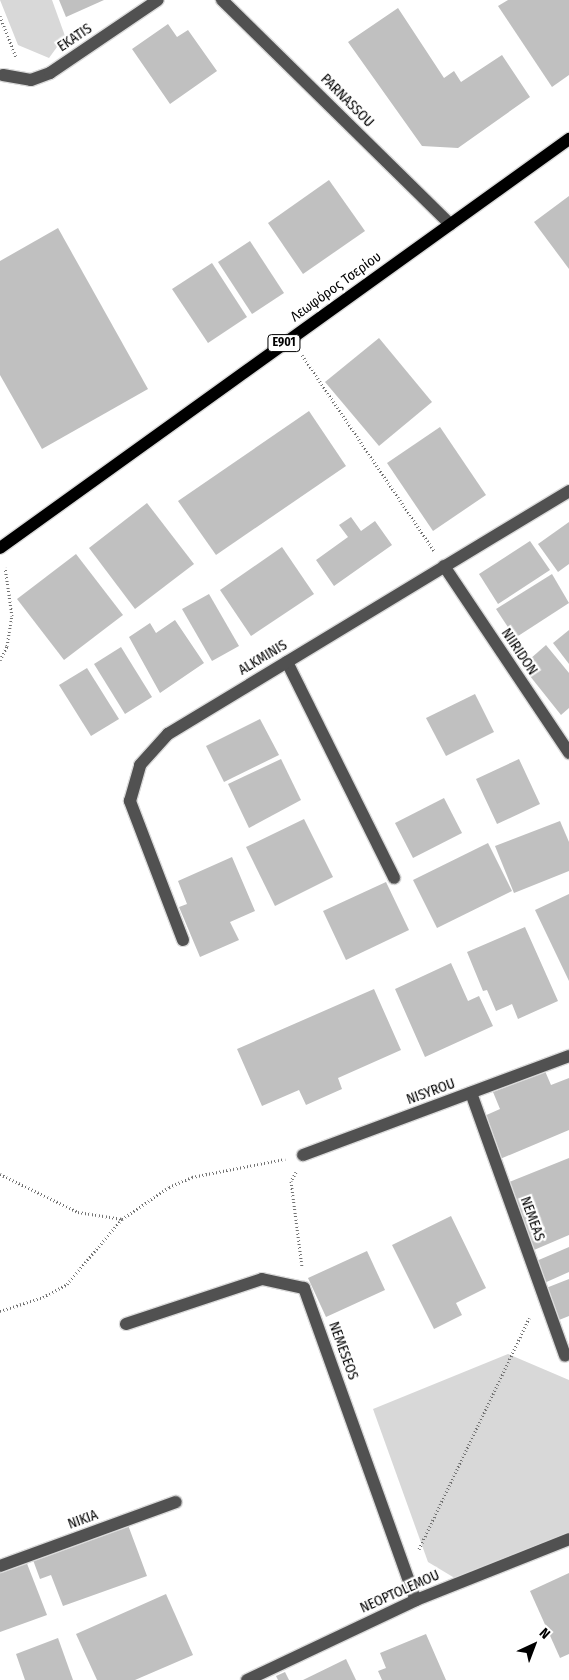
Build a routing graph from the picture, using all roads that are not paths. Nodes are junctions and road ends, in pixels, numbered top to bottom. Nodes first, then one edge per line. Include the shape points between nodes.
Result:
1 (158, 0) edge
2 (222, 0) edge
3 (3, 75) dead end
4 (569, 139) edge
5 (450, 224) junction
6 (569, 491) edge
7 (1, 547) edge
8 (444, 566) junction
9 (286, 662) junction
10 (569, 753) edge
11 (394, 878) dead end
12 (183, 940) dead end
13 (569, 1056) edge
14 (471, 1092) junction
15 (303, 1155) road end
16 (126, 1324) dead end
17 (565, 1356) dead end
18 (176, 1502) dead end
19 (569, 1539) edge
20 (0, 1566) edge
21 (416, 1600) junction
22 (247, 1680) edge

1 - 3 street, EKATIS via 50,73 31,80
2 - 5 street, PARNASSOU
4 - 5 main road, Λεωφόρος Τσερίου / E901
5 - 7 main road, Λεωφόρος Τσερίου / E901
6 - 8 street, ALKMINIS
8 - 9 street, ALKMINIS
8 - 10 street, NIIRIDON
9 - 11 street
9 - 12 street, ALKMINIS via 168,734 140,765 130,801
13 - 14 street, NISYROU
14 - 15 street, NISYROU
14 - 17 street, NEMEAS
16 - 21 street, NEMESEOS via 262,1279 304,1288
18 - 20 street, NIKIA
19 - 21 street, NEOPTOLEMOU
21 - 22 street, NEOPTOLEMOU

